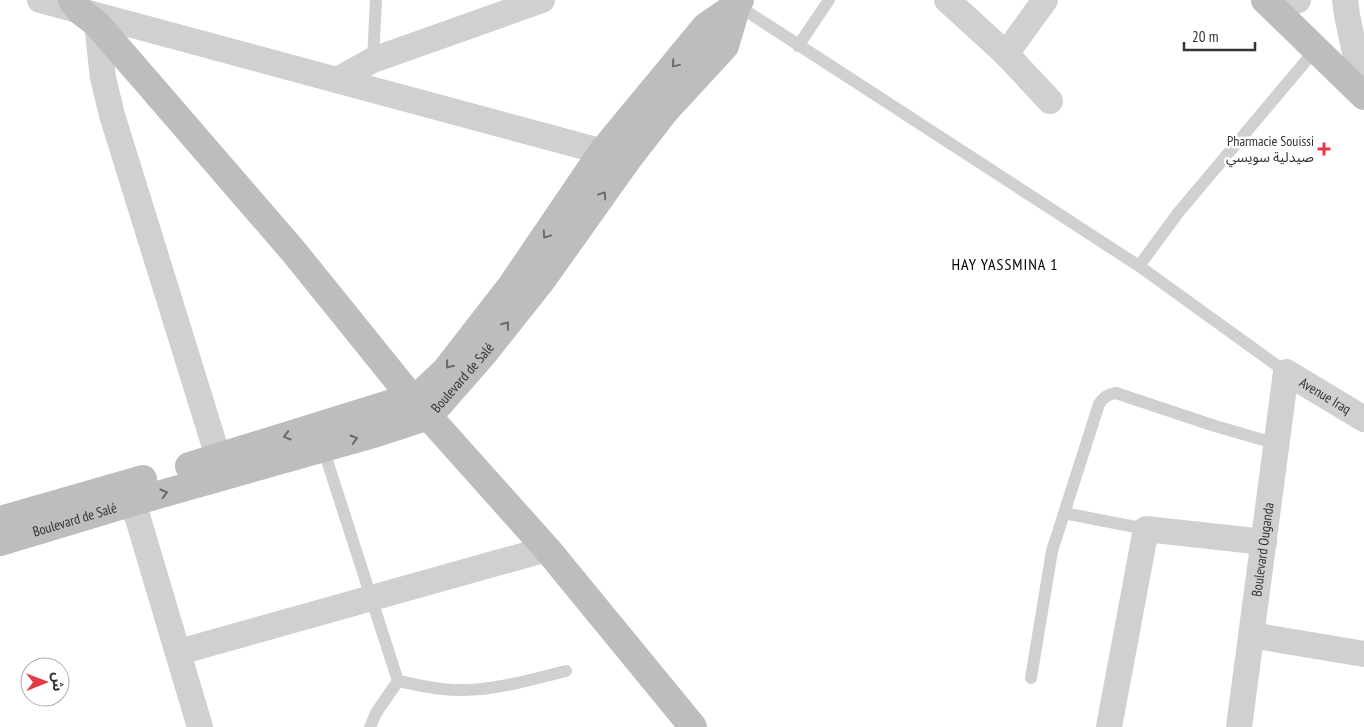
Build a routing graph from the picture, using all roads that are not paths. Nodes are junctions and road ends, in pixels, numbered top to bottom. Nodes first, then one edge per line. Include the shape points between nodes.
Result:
1 (40, 0) edge
2 (376, 0) edge
3 (542, 0) edge
4 (830, 0) edge
5 (947, 0) edge
6 (1045, 0) edge
7 (1346, 0) edge
8 (738, 2) edge
9 (1279, 3) edge
10 (97, 11) edge
11 (798, 46) junction
12 (1316, 49) junction
13 (1006, 54) junction
14 (373, 60) junction
15 (337, 80) junction
16 (1364, 96) edge
17 (1050, 101) dead end
18 (615, 155) junction
19 (1139, 266) junction
20 (1286, 372) junction
21 (420, 406) junction
22 (1364, 419) edge
23 (1277, 444) junction
24 (323, 448) junction
25 (222, 466) junction
26 (132, 502) junction
27 (1064, 513) junction
28 (0, 520) edge
29 (1146, 529) junction
30 (0, 542) edge
31 (1264, 542) junction
32 (547, 549) junction
33 (370, 599) junction
34 (1251, 635) junction
35 (179, 652) junction
36 (1364, 654) edge
37 (566, 671) dead end
38 (1031, 678) dead end
39 (398, 680) junction
40 (200, 727) edge
41 (370, 727) edge
42 (693, 727) edge
43 (1109, 727) edge
44 (1239, 727) edge

1 - 10 street
2 - 14 lane
3 - 14 street
4 - 11 lane
5 - 13 street
6 - 13 street
7 - 16 street
8 - 11 lane
8 - 18 street, Boulevard de Salé via 725,46 666,110
9 - 12 street
10 - 15 street
10 - 21 street
10 - 25 street via 103,78 112,115
11 - 19 lane
12 - 16 street
12 - 19 lane via 1178,213
13 - 17 street
14 - 15 street
15 - 18 street
18 - 21 street, Boulevard de Salé via 542,280 484,353
19 - 20 lane
20 - 22 street, Avenue Iraq
20 - 23 street, Boulevard Ouganda
24 -> 21 street, Boulevard de Salé
21 -> 25 street, Boulevard de Salé
21 - 32 street
23 - 27 lane via 1116,393 1109,394 1100,404
23 - 31 street, Boulevard Ouganda
24 - 25 street, Boulevard de Salé
24 - 33 lane
26 -> 25 street, Boulevard de Salé
25 - 28 street, Boulevard de Salé
26 - 30 street, Boulevard de Salé
26 - 35 street
27 - 29 lane
27 - 38 lane via 1052,551
29 - 31 street
29 - 43 street
31 - 34 street, Boulevard Ouganda
32 - 33 street
32 - 42 street
33 - 35 street
33 - 39 lane
34 - 36 street
34 - 44 street, Boulevard Ouganda
35 - 40 street
37 - 39 lane via 521,683 464,690
39 - 41 lane

